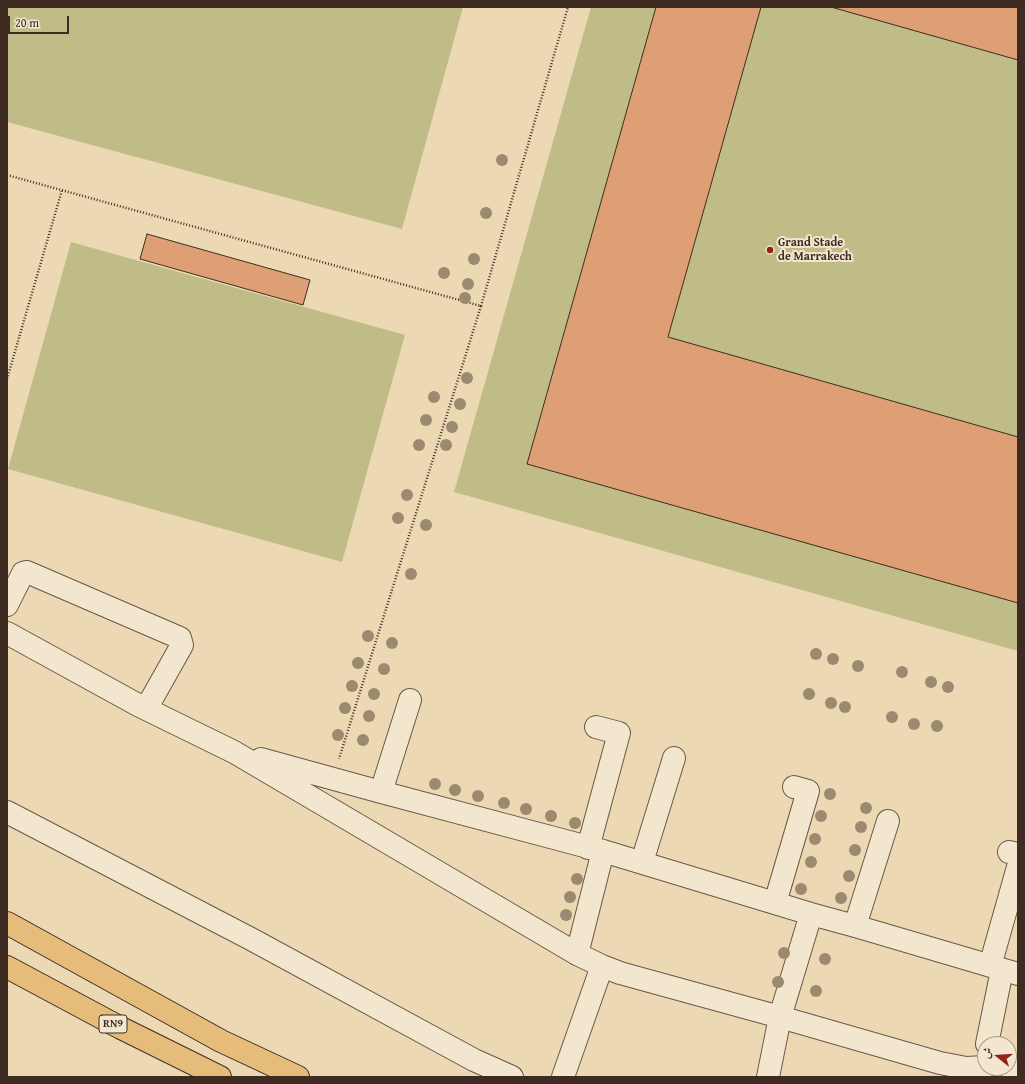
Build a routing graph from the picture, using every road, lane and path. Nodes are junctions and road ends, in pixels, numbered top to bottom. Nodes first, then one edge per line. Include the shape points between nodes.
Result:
1 (568, 7) edge
2 (7, 175) edge
3 (62, 190) junction
4 (481, 306) junction
5 (7, 379) edge
6 (7, 605) edge
7 (7, 633) edge
8 (410, 700) dead end
9 (146, 708) junction
10 (596, 727) dead end
11 (234, 752) junction
12 (674, 758) dead end
13 (333, 779) junction
14 (794, 788) dead end
15 (381, 792) junction
16 (7, 812) edge
17 (888, 821) dead end
18 (596, 849) junction
19 (1015, 858) edge
20 (642, 862) junction
21 (775, 903) junction
22 (810, 914) junction
23 (7, 923) edge
24 (855, 926) junction
25 (577, 954) junction
26 (602, 966) junction
27 (7, 968) edge
28 (1003, 970) edge
29 (780, 1017) junction
30 (989, 1036) edge
31 (977, 1068) edge
32 (220, 1077) edge
33 (298, 1077) edge
34 (512, 1077) edge
35 (563, 1077) edge
36 (768, 1077) edge

1 - 4 path
2 - 3 path
3 - 4 path
3 - 5 path
4 - 13 path
6 - 9 street via 23,573 27,572 180,638 182,645
7 - 9 street
8 - 15 street
9 - 11 street
10 - 18 street via 619,733
11 - 13 street
11 - 25 street
12 - 20 street
13 - 15 street
14 - 21 street via 808,791
15 - 18 street
16 - 34 street via 251,939 474,1060
17 - 24 street
18 - 20 street
18 - 25 street
19 - 28 street
20 - 21 street
21 - 22 street
22 - 24 street
22 - 29 street
23 - 33 highway via 221,1041
24 - 28 street
25 - 26 street
26 - 29 street
26 - 35 street
27 - 32 highway, RN9
28 - 30 street
29 - 31 street via 940,1063
29 - 36 street

